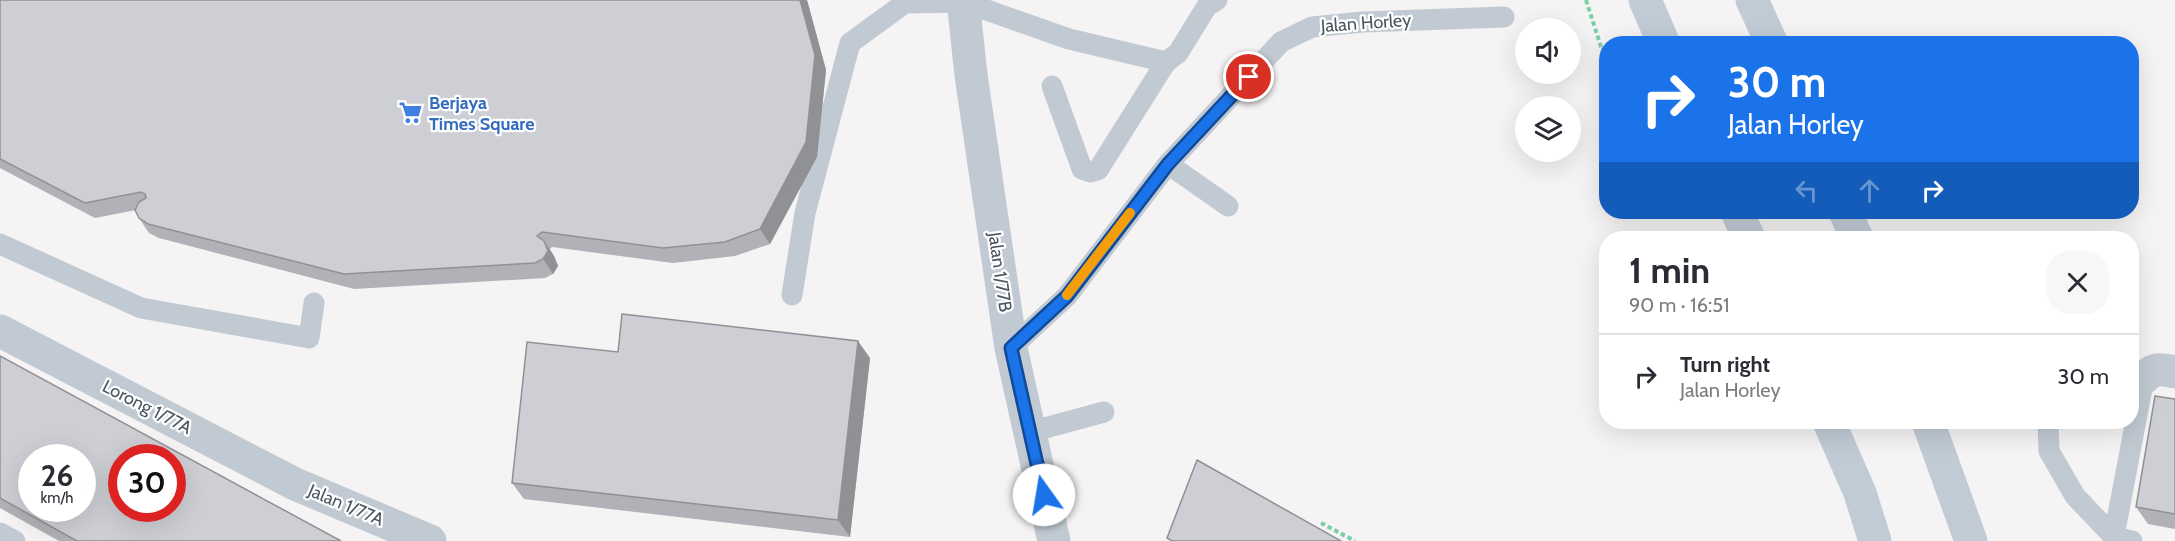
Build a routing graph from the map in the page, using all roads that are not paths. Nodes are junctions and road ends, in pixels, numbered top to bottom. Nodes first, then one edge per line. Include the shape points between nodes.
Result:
1 (1216, 0) edge
2 (1645, 0) edge
3 (1752, 0) edge
4 (964, 1) edge
5 (905, 2) edge
6 (1504, 17) dead end
7 (1661, 36) edge
8 (1768, 36) edge
9 (1166, 62) junction
10 (1052, 86) dead end
11 (1168, 164) junction
12 (1228, 206) dead end
13 (0, 244) edge
14 (792, 295) dead end
15 (314, 303) dead end
16 (0, 331) edge
17 (1011, 348) junction
18 (2150, 376) edge
19 (1104, 412) dead end
20 (1832, 429) edge
21 (1931, 429) edge
22 (2048, 429) edge
23 (1030, 432) junction
24 (295, 484) joint
25 (0, 533) edge
26 (1053, 539) edge
27 (2120, 540) edge
28 (15, 541) edge
29 (430, 541) edge
30 (1875, 541) edge
31 (1971, 541) edge

1 - 9 lane via 1207,6 1178,53
2 - 7 main road
3 - 8 main road
4 - 5 lane
4 - 9 lane via 1069,39
4 - 17 street, Jalan 1/77B
5 - 14 lane via 850,44 805,213
6 - 11 lane, Jalan Horley via 1312,27 1281,42
9 - 10 lane via 1098,170 1091,172 1082,169
11 - 12 lane
11 - 17 lane, Jalan Horley via 1067,296
13 - 15 lane via 141,309 309,338
16 - 24 street, Lorong 1/77A
17 - 23 street, Jalan 1/77B
18 - 27 lane
19 - 23 lane
20 - 30 main road via 1860,493
21 - 31 main road
22 - 27 lane via 2049,451 2075,496
23 - 26 street, Jalan 1/77B
24 - 29 street, Jalan 1/77A
25 - 28 lane

